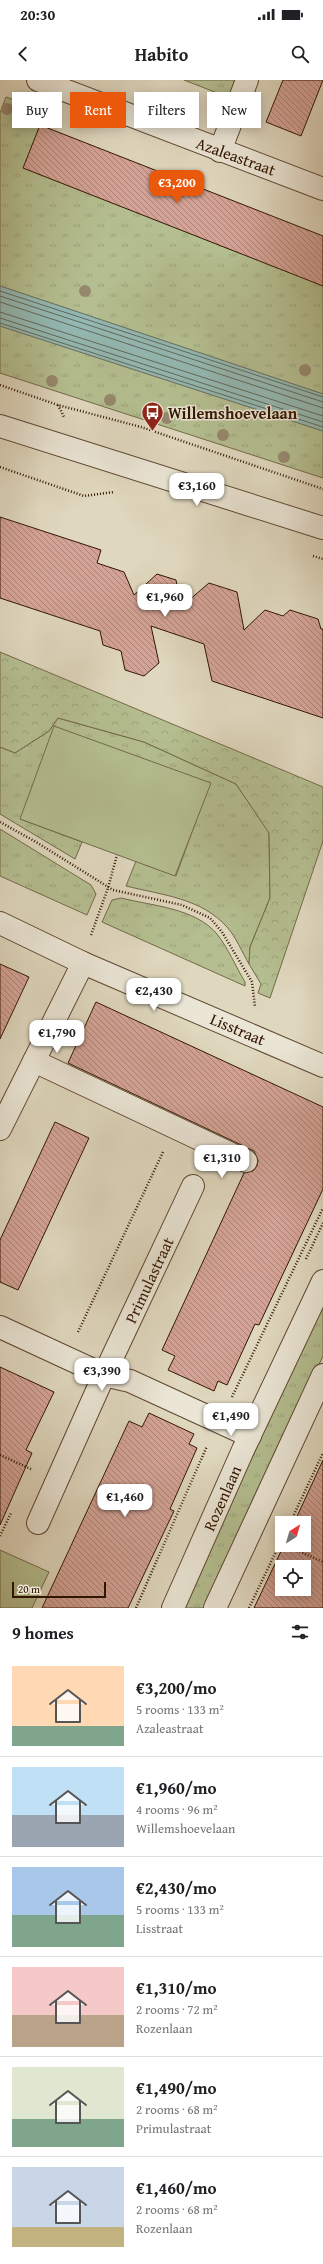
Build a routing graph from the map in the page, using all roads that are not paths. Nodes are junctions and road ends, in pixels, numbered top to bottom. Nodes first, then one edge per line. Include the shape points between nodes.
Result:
1 (38, 80) edge
2 (247, 80) edge
3 (220, 151) junction
4 (323, 189) edge
5 (0, 426) edge
6 (323, 528) edge
7 (0, 923) edge
8 (84, 963) junction
9 (34, 1061) junction
10 (323, 1066) edge
11 (0, 1130) edge
12 (246, 1161) dead end
13 (194, 1186) dead end
14 (323, 1281) edge
15 (0, 1327) edge
16 (104, 1375) junction
17 (323, 1376) edge
18 (250, 1436) junction
19 (38, 1523) dead end
20 (173, 1608) edge
21 (215, 1608) edge

1 - 3 street, Azaleastraat
2 - 3 street
3 - 4 street, Azaleastraat
5 - 6 street
7 - 8 street, Lisstraat
8 - 9 street
8 - 10 street, Lisstraat
9 - 11 street
9 - 12 street
13 - 16 street, Primulastraat
14 - 18 street, Rozenlaan
15 - 16 street
16 - 18 street via 130,1381
16 - 19 street, Primulastraat
17 - 21 street
18 - 20 street, Rozenlaan

